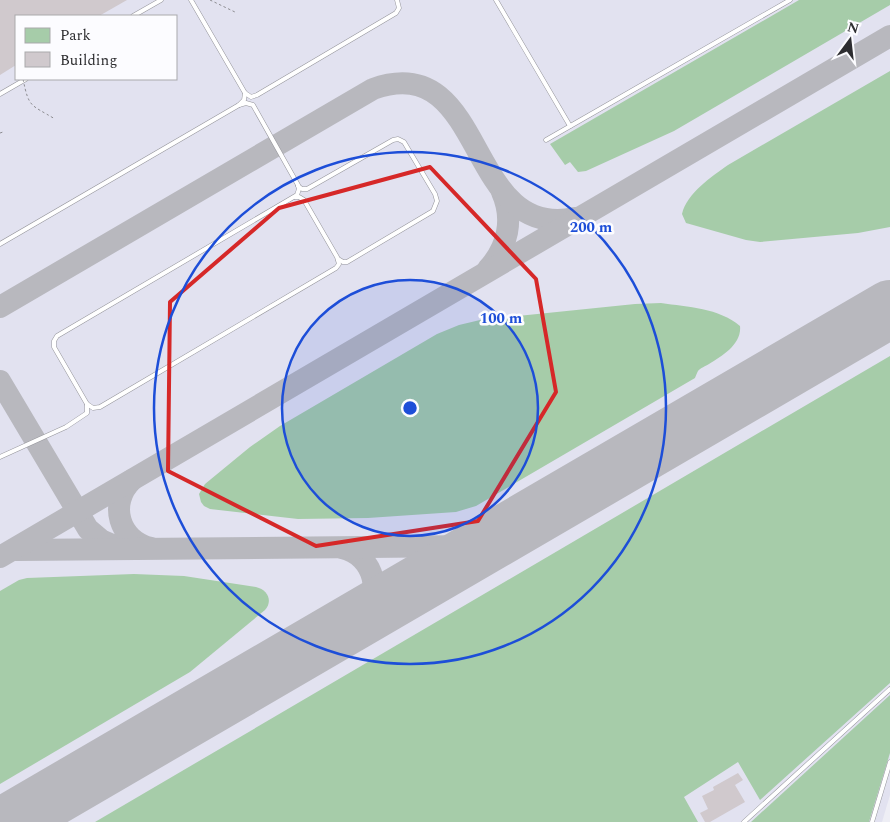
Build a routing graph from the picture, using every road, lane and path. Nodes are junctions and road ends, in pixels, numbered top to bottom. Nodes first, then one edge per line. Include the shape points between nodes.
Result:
1 (161, 0) edge
2 (192, 0) edge
3 (210, 0) edge
4 (397, 0) edge
5 (496, 0) edge
6 (788, 0) edge
7 (237, 13) dead end
8 (136, 15) edge
9 (23, 80) edge
10 (25, 80) edge
11 (244, 93) junction
12 (0, 94) edge
13 (257, 95) junction
14 (239, 105) junction
15 (253, 105) junction
16 (55, 119) dead end
17 (570, 126) junction
18 (3, 132) dead end
19 (0, 133) edge
20 (546, 140) dead end
21 (298, 185) junction
22 (308, 188) junction
23 (295, 197) junction
24 (304, 200) junction
25 (0, 244) edge
26 (337, 257) junction
27 (87, 404) junction
28 (0, 457) edge
29 (890, 689) edge
30 (890, 762) edge
31 (744, 822) edge
32 (872, 822) edge

1 - 8 lane
2 - 11 lane
3 - 7 path
4 - 13 lane via 399,8 396,13
5 - 17 lane
6 - 17 lane
9 - 12 lane
10 - 16 path, bridge via 27,99 31,105
11 - 13 lane via 251,97
11 - 14 lane via 244,100
13 - 15 lane
14 - 15 lane
14 - 25 lane
15 - 21 lane
17 - 20 lane
18 - 19 path
21 - 22 lane via 301,189
21 - 23 lane
22 - 24 lane
22 - 26 lane via 398,139 404,142 435,194 433,211 347,262 341,262
23 - 24 lane
23 - 27 lane via 57,336 54,347
24 - 26 lane
26 - 27 lane via 336,268 280,302 100,407 93,408
27 - 28 lane via 85,415 66,427
29 - 31 lane
30 - 32 lane

